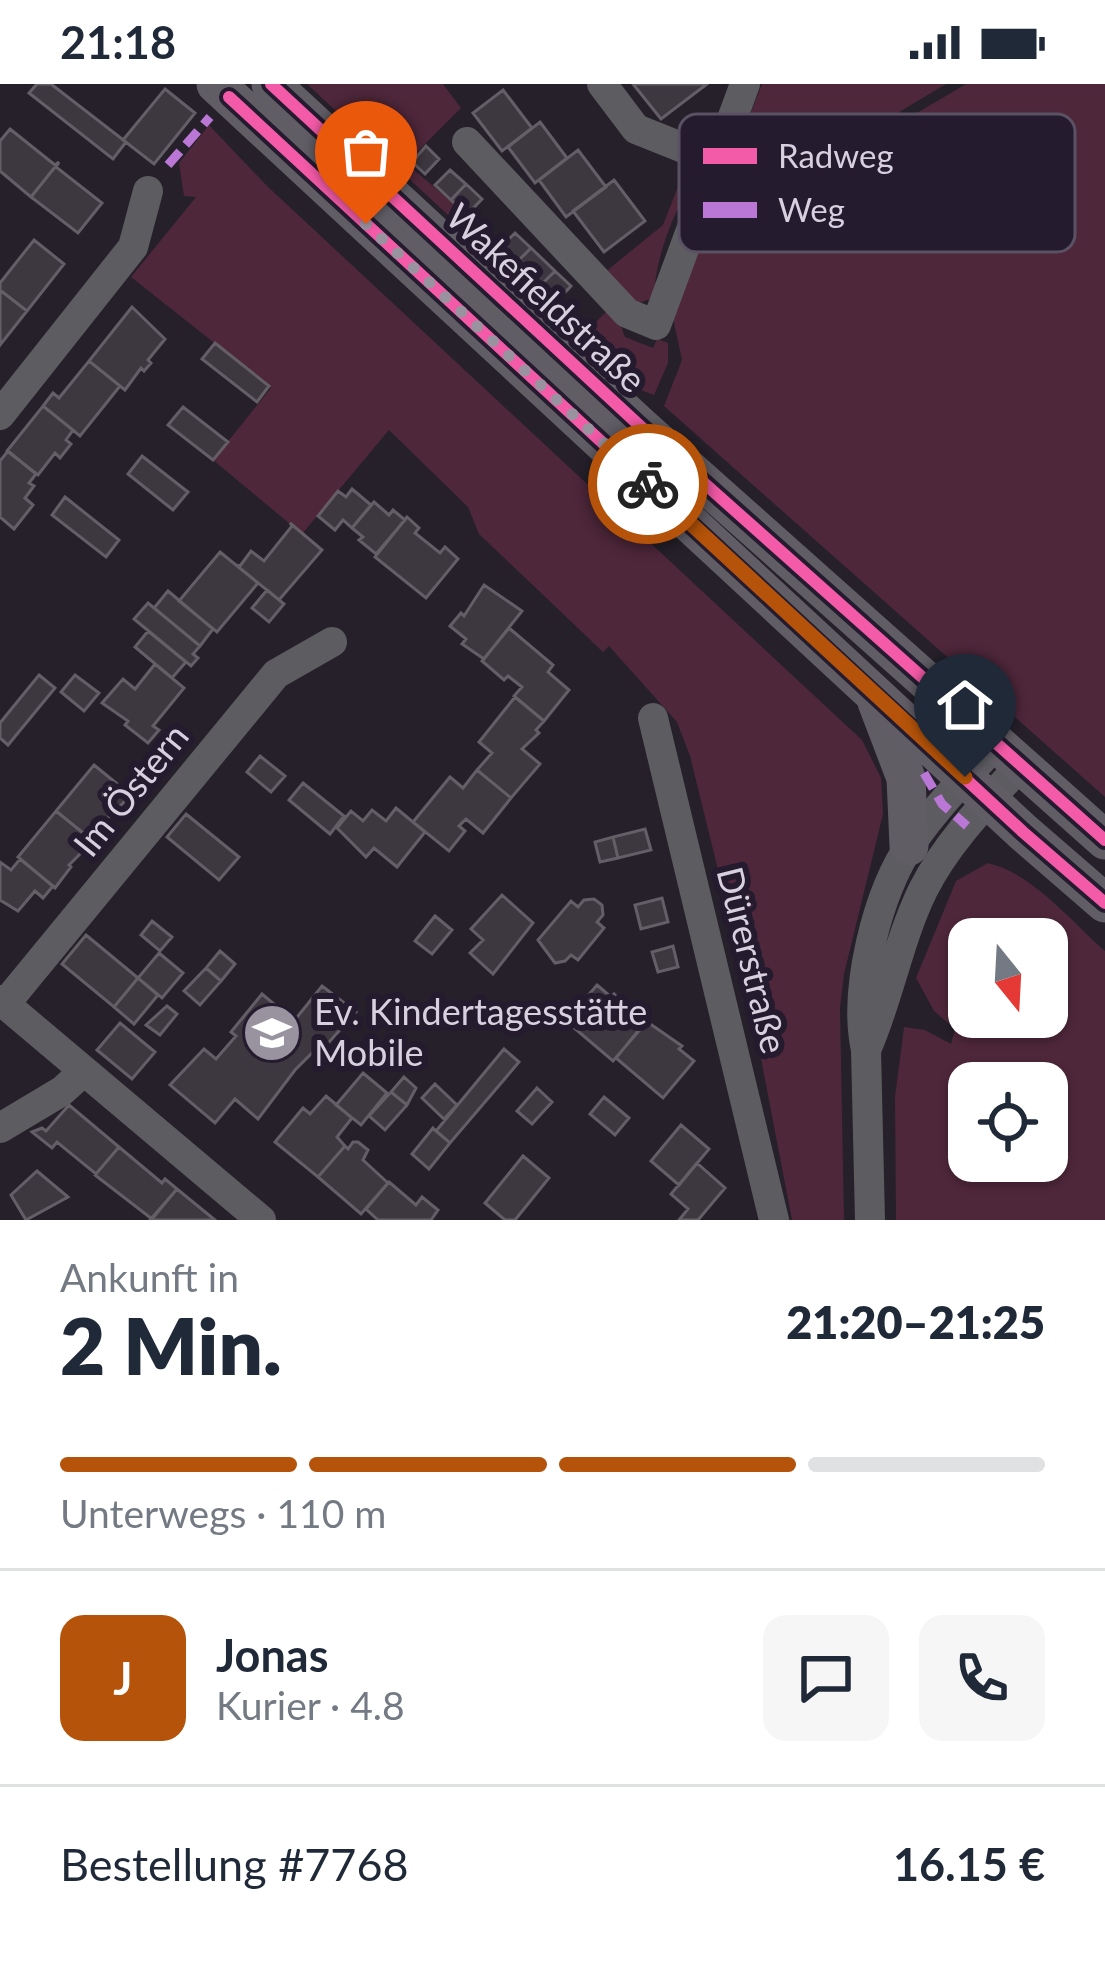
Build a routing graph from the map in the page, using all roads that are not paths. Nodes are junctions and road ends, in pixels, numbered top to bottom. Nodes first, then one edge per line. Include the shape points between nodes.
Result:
1 (216, 84) edge
2 (271, 84) edge
3 (602, 84) edge
4 (745, 84) edge
5 (734, 114) edge
6 (467, 142) dead end
7 (679, 146) edge
8 (148, 191) dead end
9 (683, 252) edge
10 (0, 415) edge
11 (332, 642) dead end
12 (873, 692) junction
13 (653, 718) dead end
14 (1010, 753) junction
15 (977, 788) junction
16 (1105, 840) edge
17 (909, 846) junction
18 (1105, 903) edge
19 (3, 1002) edge
20 (866, 1050) junction
21 (84, 1071) junction
22 (0, 1128) edge
23 (261, 1220) edge
24 (774, 1220) edge
25 (870, 1220) edge

1 - 12 main road, Wakefieldstraße
2 - 14 main road, Wakefieldstraße
3 - 7 street via 636,129
4 - 5 street
6 - 9 street via 628,314 656,325
8 - 10 street via 133,247
11 - 19 street, Im Östern via 276,674
12 - 15 main road, Wakefieldstraße
12 - 17 main road via 907,778
13 - 24 street, Dürerstraße
14 - 15 street
14 - 16 main road, Wakefieldstraße
15 - 17 street
15 - 18 main road, Wakefieldstraße
15 - 20 street via 905,931
17 - 20 street via 868,961 860,1022
19 - 21 street
20 - 25 street
21 - 22 street
21 - 23 street

